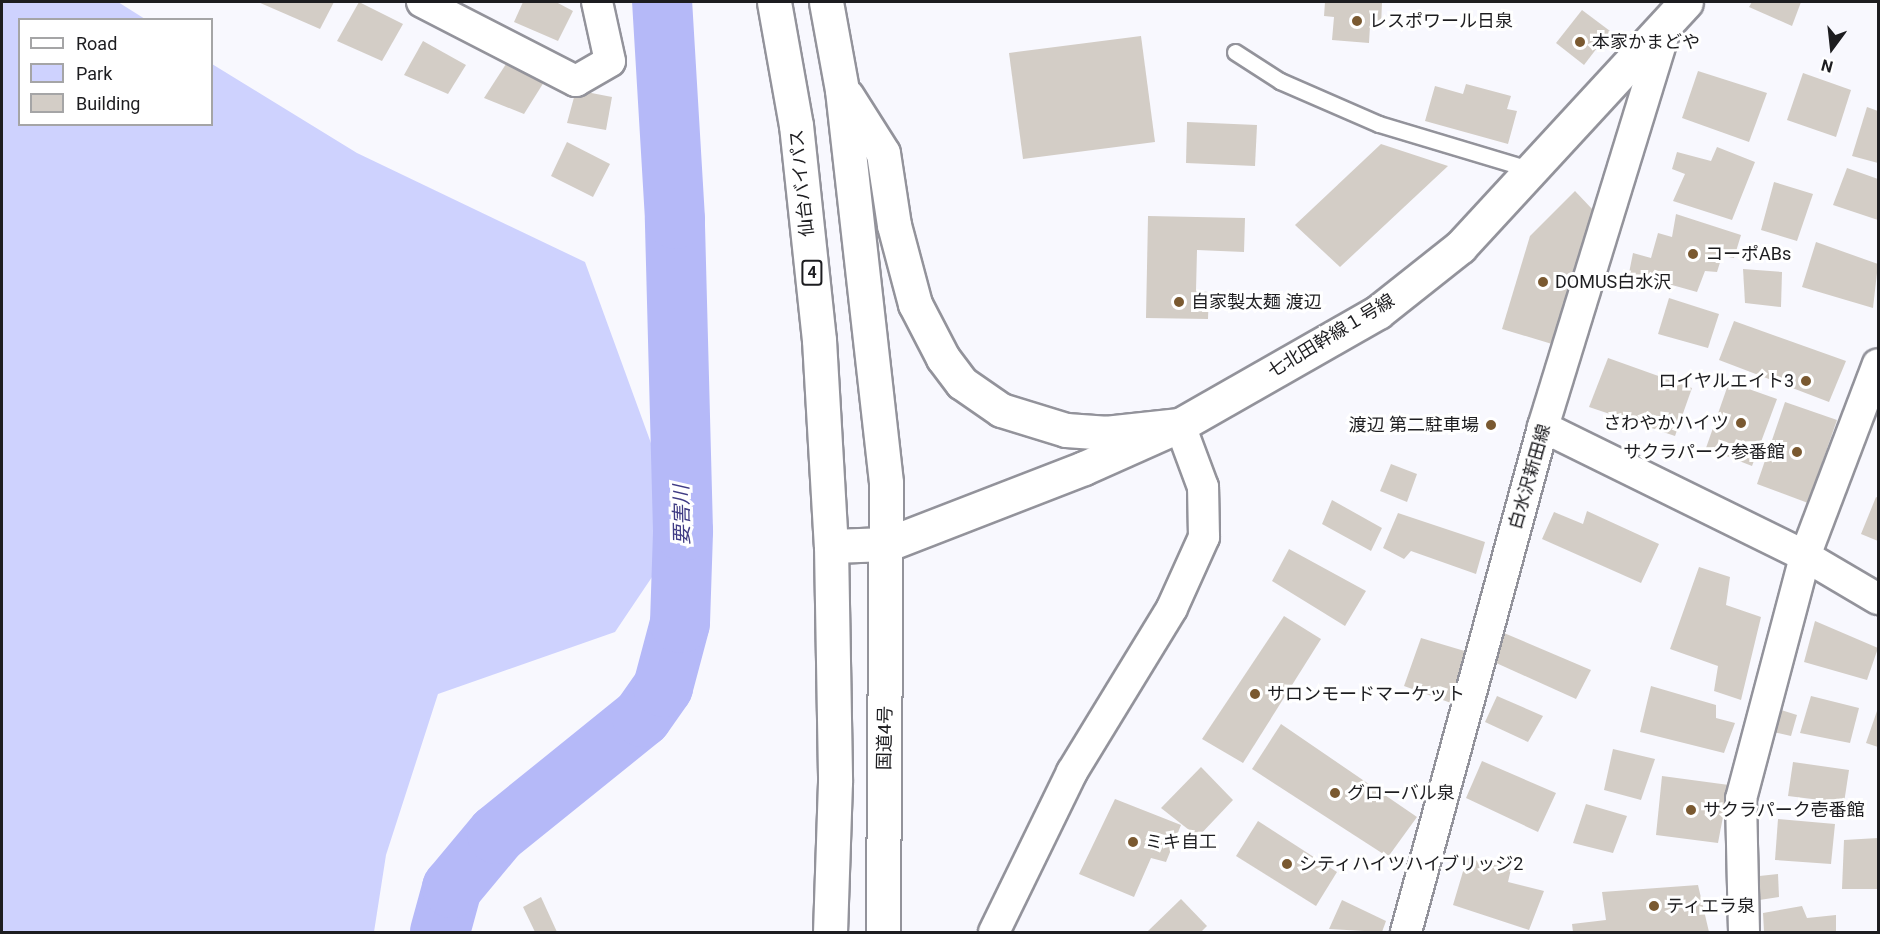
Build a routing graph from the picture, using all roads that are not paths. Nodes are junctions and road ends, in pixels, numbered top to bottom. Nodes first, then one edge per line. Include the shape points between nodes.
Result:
1 (422, 2) edge
2 (597, 2) edge
3 (774, 2) edge
4 (825, 2) edge
5 (1676, 14) edge
6 (1235, 52) dead end
7 (842, 90) junction
8 (1535, 170) junction
9 (1878, 364) edge
10 (1180, 425) junction
11 (1543, 427) junction
12 (888, 544) junction
13 (831, 546) junction
14 (1805, 556) junction
15 (1878, 598) edge
16 (831, 933) edge
17 (883, 933) edge
18 (994, 933) edge
19 (1406, 933) edge
20 (1744, 933) edge

1 - 2 street via 576,81 610,61
3 - 13 main road, 仙台バイパス / 4 via 796,125 818,328
4 - 7 main road
5 - 8 main road, 七北田幹線１号線
5 - 11 street, 白水沢新田線
6 - 8 lane via 1280,81 1379,123
7 - 10 main road via 883,153 894,225 915,304 943,358 962,383 1001,410 1066,430 1105,434
7 - 12 main road via 886,483
8 - 10 main road, 七北田幹線１号線 via 1460,247 1378,312
9 - 14 street
10 - 12 main road, 七北田幹線１号線 via 1084,468
10 - 18 street via 1203,487 1204,537 1172,608 1072,772
11 - 14 street
11 - 19 street, 白水沢新田線
12 - 13 main road, 七北田幹線１号線
12 - 17 main road, 国道4号
13 - 16 main road, 4 via 835,782
14 - 15 street
14 - 20 street via 1741,799

